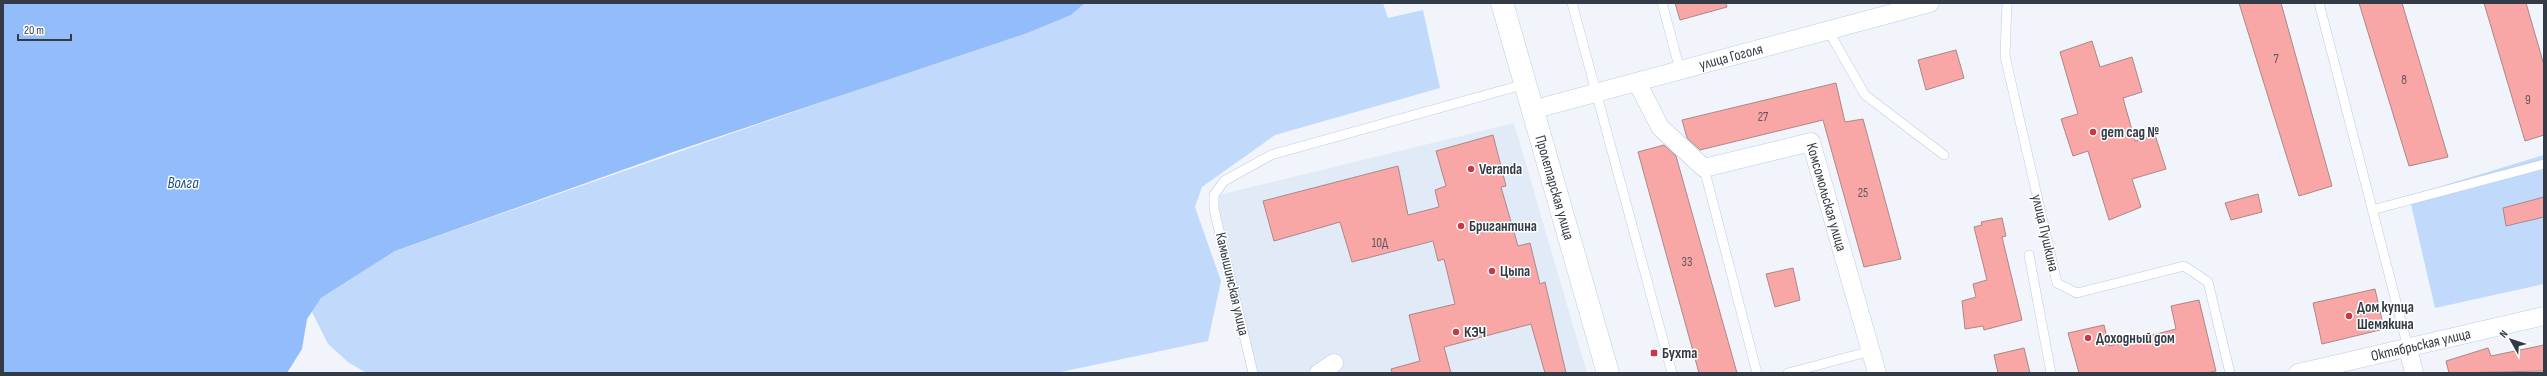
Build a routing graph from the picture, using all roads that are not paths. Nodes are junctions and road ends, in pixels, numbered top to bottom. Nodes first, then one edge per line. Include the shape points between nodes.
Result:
1 (1502, 3) edge
2 (1572, 3) edge
3 (1662, 3) edge
4 (1930, 3) edge
5 (2007, 3) edge
6 (2319, 3) edge
7 (1828, 30) junction
8 (1680, 70) junction
9 (1637, 82) junction
10 (1525, 84) junction
11 (1595, 93) junction
12 (1532, 110) junction
13 (1944, 155) dead end
14 (2544, 164) edge
15 (1704, 168) junction
16 (2372, 210) junction
17 (2028, 254) dead end
18 (2544, 316) edge
19 (2408, 348) junction
20 (1871, 351) junction
21 (1334, 363) dead end
22 (1253, 373) edge
23 (1319, 373) edge
24 (1608, 373) edge
25 (1672, 373) edge
26 (1757, 373) edge
27 (1788, 373) edge
28 (1877, 373) edge
29 (2051, 373) edge
30 (2230, 373) edge
31 (2298, 373) edge
32 (2414, 373) edge

1 - 10 main road, Пролетарская улица
2 - 11 lane
3 - 8 lane
4 - 7 street, улица Гоголя
5 - 30 lane, улица Пушкина via 2005,56 2057,283 2077,293 2184,266 2208,282
6 - 16 lane
7 - 8 street, улица Гоголя
7 - 13 lane via 1865,95
8 - 9 street, улица Гоголя
9 - 11 street, улица Гоголя
9 - 15 street via 1660,127
10 - 12 main road, Пролетарская улица
10 - 22 lane, Камышинская улица via 1271,155 1232,176 1221,185 1214,195 1214,209
11 - 12 street, улица Гоголя
11 - 25 lane
12 - 24 main road, Пролетарская улица
14 - 16 lane
15 - 20 street, Комсомольская улица via 1811,142
15 - 26 lane
16 - 19 lane
17 - 29 lane
18 - 19 street, Октябрьская улица
19 - 31 street, Октябрьская улица
19 - 32 street
20 - 27 lane
20 - 28 street, Комсомольская улица
21 - 23 street

